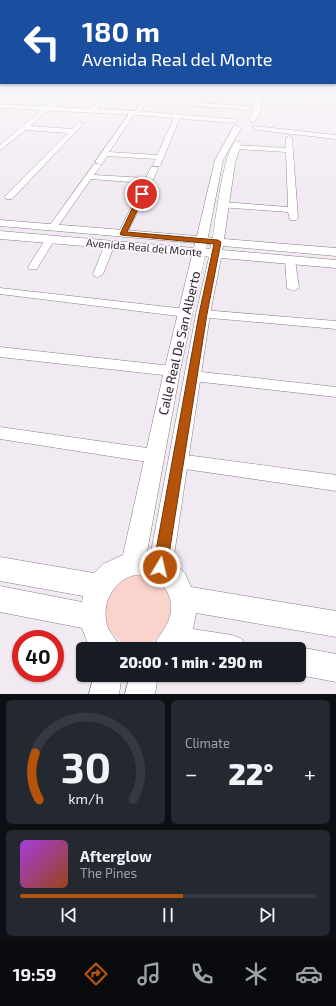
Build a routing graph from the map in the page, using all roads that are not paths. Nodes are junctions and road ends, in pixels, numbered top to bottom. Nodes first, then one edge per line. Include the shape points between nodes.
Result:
1 (78, 126) edge
2 (125, 126) edge
3 (173, 126) edge
4 (243, 126) edge
5 (244, 126) edge
6 (266, 126) edge
7 (279, 126) edge
8 (25, 128) joint
9 (73, 130) junction
10 (336, 132) edge
11 (289, 138) dead end
12 (336, 138) edge
13 (236, 147) junction
14 (0, 148) edge
15 (289, 150) junction
16 (105, 154) junction
17 (160, 157) junction
18 (90, 176) junction
19 (149, 181) junction
20 (7, 193) dead end
21 (223, 205) junction
22 (0, 223) edge
23 (51, 234) junction
24 (123, 234) junction
25 (0, 235) edge
26 (110, 244) junction
27 (200, 246) junction
28 (217, 248) junction
29 (336, 252) edge
30 (290, 260) junction
31 (336, 264) edge
32 (33, 267) dead end
33 (98, 274) dead end
34 (293, 288) dead end
35 (0, 292) edge
36 (186, 312) junction
37 (203, 314) junction
38 (336, 325) edge
39 (0, 352) edge
40 (172, 371) junction
41 (193, 376) junction
42 (336, 392) edge
43 (0, 433) edge
44 (154, 456) junction
45 (178, 461) junction
46 (336, 483) edge
47 (133, 562) junction
48 (160, 567) junction
49 (0, 569) edge
50 (100, 587) junction
51 (182, 598) junction
52 (0, 599) edge
53 (92, 617) junction
54 (336, 624) edge
55 (101, 642) edge
56 (171, 642) edge
57 (306, 662) edge
58 (336, 668) edge
59 (107, 682) edge
60 (143, 682) edge
61 (104, 694) edge
62 (140, 694) edge

1 - 9 street
2 - 16 street
3 - 17 street
4 - 27 street, Calle Real De San Alberto via 219,160
5 - 13 street, Calle Real De San Alberto
6 - 12 street
7 - 10 street
8 - 9 street
8 - 14 street
9 - 20 street via 17,190
11 - 15 street
13 - 15 street
13 - 21 street, Calle Real De San Alberto via 230,163
15 - 21 street via 293,214
16 - 17 street
16 - 18 street
17 - 19 street
18 - 19 street
18 - 23 street
19 - 24 street
21 - 28 street, Calle Real De San Alberto
22 - 23 street, Avenida Real del Monte
23 - 24 street, Avenida Real del Monte
23 - 25 street, Avenida Real del Monte
23 - 26 street, Avenida Real del Monte
23 - 32 street
24 - 27 street, Avenida Real del Monte
26 - 27 street, Avenida Real del Monte
26 - 33 street
27 - 28 street, Avenida Real del Monte
27 - 36 street, Calle Real De San Alberto
28 - 29 street, Avenida Real del Monte
28 - 30 street, Avenida Real del Monte
28 - 37 street, Calle Real De San Alberto
30 - 31 street, Avenida Real del Monte
30 - 34 street
35 - 36 street
36 - 40 street, Calle Real De San Alberto
37 - 38 street
37 - 41 street, Calle Real De San Alberto
39 - 40 street
40 - 44 street, Calle Real De San Alberto
41 - 42 street
41 - 45 street, Calle Real De San Alberto
43 - 44 street
44 - 47 street, Calle Real De San Alberto
45 - 46 street
45 - 48 street, Calle Real De San Alberto
47 - 48 street via 147,562
47 - 50 street via 109,575
48 - 51 street via 178,585
49 - 50 street
50 - 53 street via 94,601
51 - 54 street
51 - 56 street via 181,626
52 - 53 street
53 - 55 street
57 - 58 street
59 - 61 street
60 - 62 street

